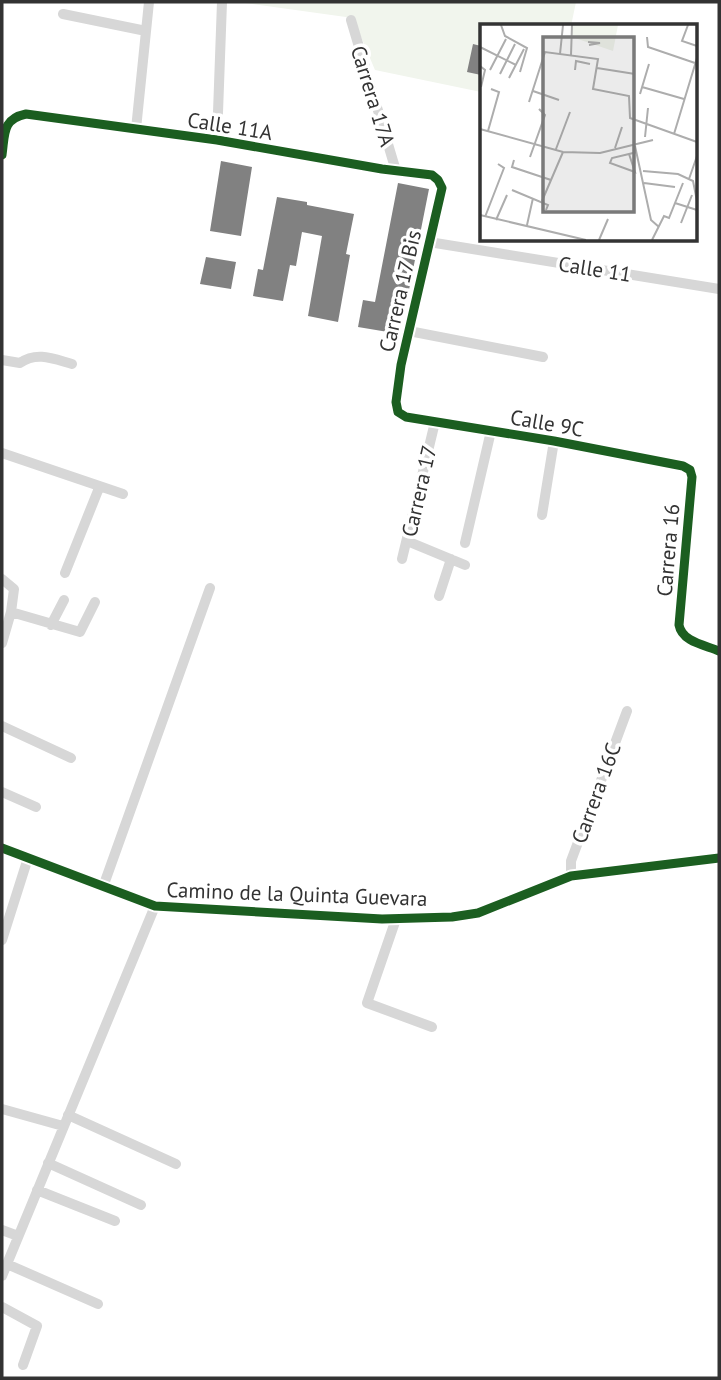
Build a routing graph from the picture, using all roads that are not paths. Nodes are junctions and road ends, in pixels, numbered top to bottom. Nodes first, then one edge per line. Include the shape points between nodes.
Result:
1 (149, 2) edge
2 (222, 2) edge
3 (64, 14) dead end
4 (351, 20) dead end
5 (146, 31) junction
6 (136, 129) junction
7 (217, 141) junction
8 (2, 155) edge
9 (396, 171) junction
10 (438, 180) joint
11 (429, 242) junction
12 (719, 289) edge
13 (409, 331) junction
14 (543, 357) dead end
15 (2, 360) edge
16 (72, 364) dead end
17 (398, 412) joint
18 (435, 422) junction
19 (491, 431) junction
20 (554, 441) junction
21 (2, 453) edge
22 (690, 470) joint
23 (99, 488) junction
24 (122, 494) dead end
25 (542, 515) dead end
26 (407, 541) junction
27 (465, 543) dead end
28 (402, 559) dead end
29 (451, 559) junction
30 (465, 565) dead end
31 (65, 573) dead end
32 (2, 579) edge
33 (210, 588) dead end
34 (439, 596) dead end
35 (64, 600) dead end
36 (95, 602) dead end
37 (11, 612) junction
38 (51, 625) junction
39 (2, 643) edge
40 (719, 651) edge
41 (627, 711) dead end
42 (2, 726) edge
43 (71, 758) dead end
44 (2, 792) edge
45 (36, 807) dead end
46 (2, 849) edge
47 (28, 858) junction
48 (719, 858) edge
49 (571, 876) junction
50 (103, 887) junction
51 (155, 906) junction
52 (396, 919) junction
53 (2, 940) edge
54 (432, 1027) dead end
55 (2, 1109) edge
56 (65, 1121) junction
57 (48, 1163) junction
58 (176, 1164) dead end
59 (37, 1190) junction
60 (141, 1205) dead end
61 (114, 1220) dead end
62 (2, 1230) edge
63 (18, 1237) junction
64 (6, 1260) edge
65 (2, 1276) edge
66 (98, 1304) dead end
67 (2, 1307) edge
68 (23, 1365) dead end

1 - 5 street
2 - 7 street
3 - 5 street
4 - 9 street, Carrera 17A
5 - 6 street
6 - 7 street, Calle 11A
6 - 8 street, Calle 11A via 15,116 6,125
7 - 9 street, Calle 11A
9 - 10 street, Calle 11A via 432,175
10 - 11 street, Carrera 17 Bis via 442,188
11 - 12 street, Calle 11
11 - 13 street, Carrera 17 Bis
13 - 14 street
13 - 17 street, Carrera 17 Bis
15 - 16 street via 20,363 43,356
17 - 18 street, Calle 9C
18 - 19 street, Calle 9C
18 - 26 street, Carrera 17
19 - 20 street, Calle 9C
19 - 27 street
20 - 22 street, Calle 9C
20 - 25 street
21 - 23 street
22 - 40 street, Carrera 16 via 679,625 686,638
23 - 24 street
23 - 31 street
26 - 28 street, Carrera 17
26 - 29 street
29 - 30 street
29 - 34 street
32 - 37 street via 14,589
33 - 50 street
35 - 38 street
36 - 38 street via 80,632
37 - 38 street
37 - 39 street
41 - 49 street, Carrera 16C via 571,861
42 - 43 street
44 - 45 street
46 - 47 street, Camino de la Quinta Guevara
47 - 50 street, Camino de la Quinta Guevara
47 - 53 street
48 - 49 street, Camino de la Quinta Guevara
49 - 52 street, Camino de la Quinta Guevara via 478,913
50 - 51 street, Camino de la Quinta Guevara
51 - 52 street, Camino de la Quinta Guevara
51 - 56 street
52 - 54 street via 367,1003
55 - 56 street
56 - 57 street
56 - 58 street
57 - 59 street
57 - 60 street
59 - 61 street
59 - 63 street
62 - 63 street
63 - 64 street
64 - 65 street
64 - 66 street
67 - 68 street via 37,1326

